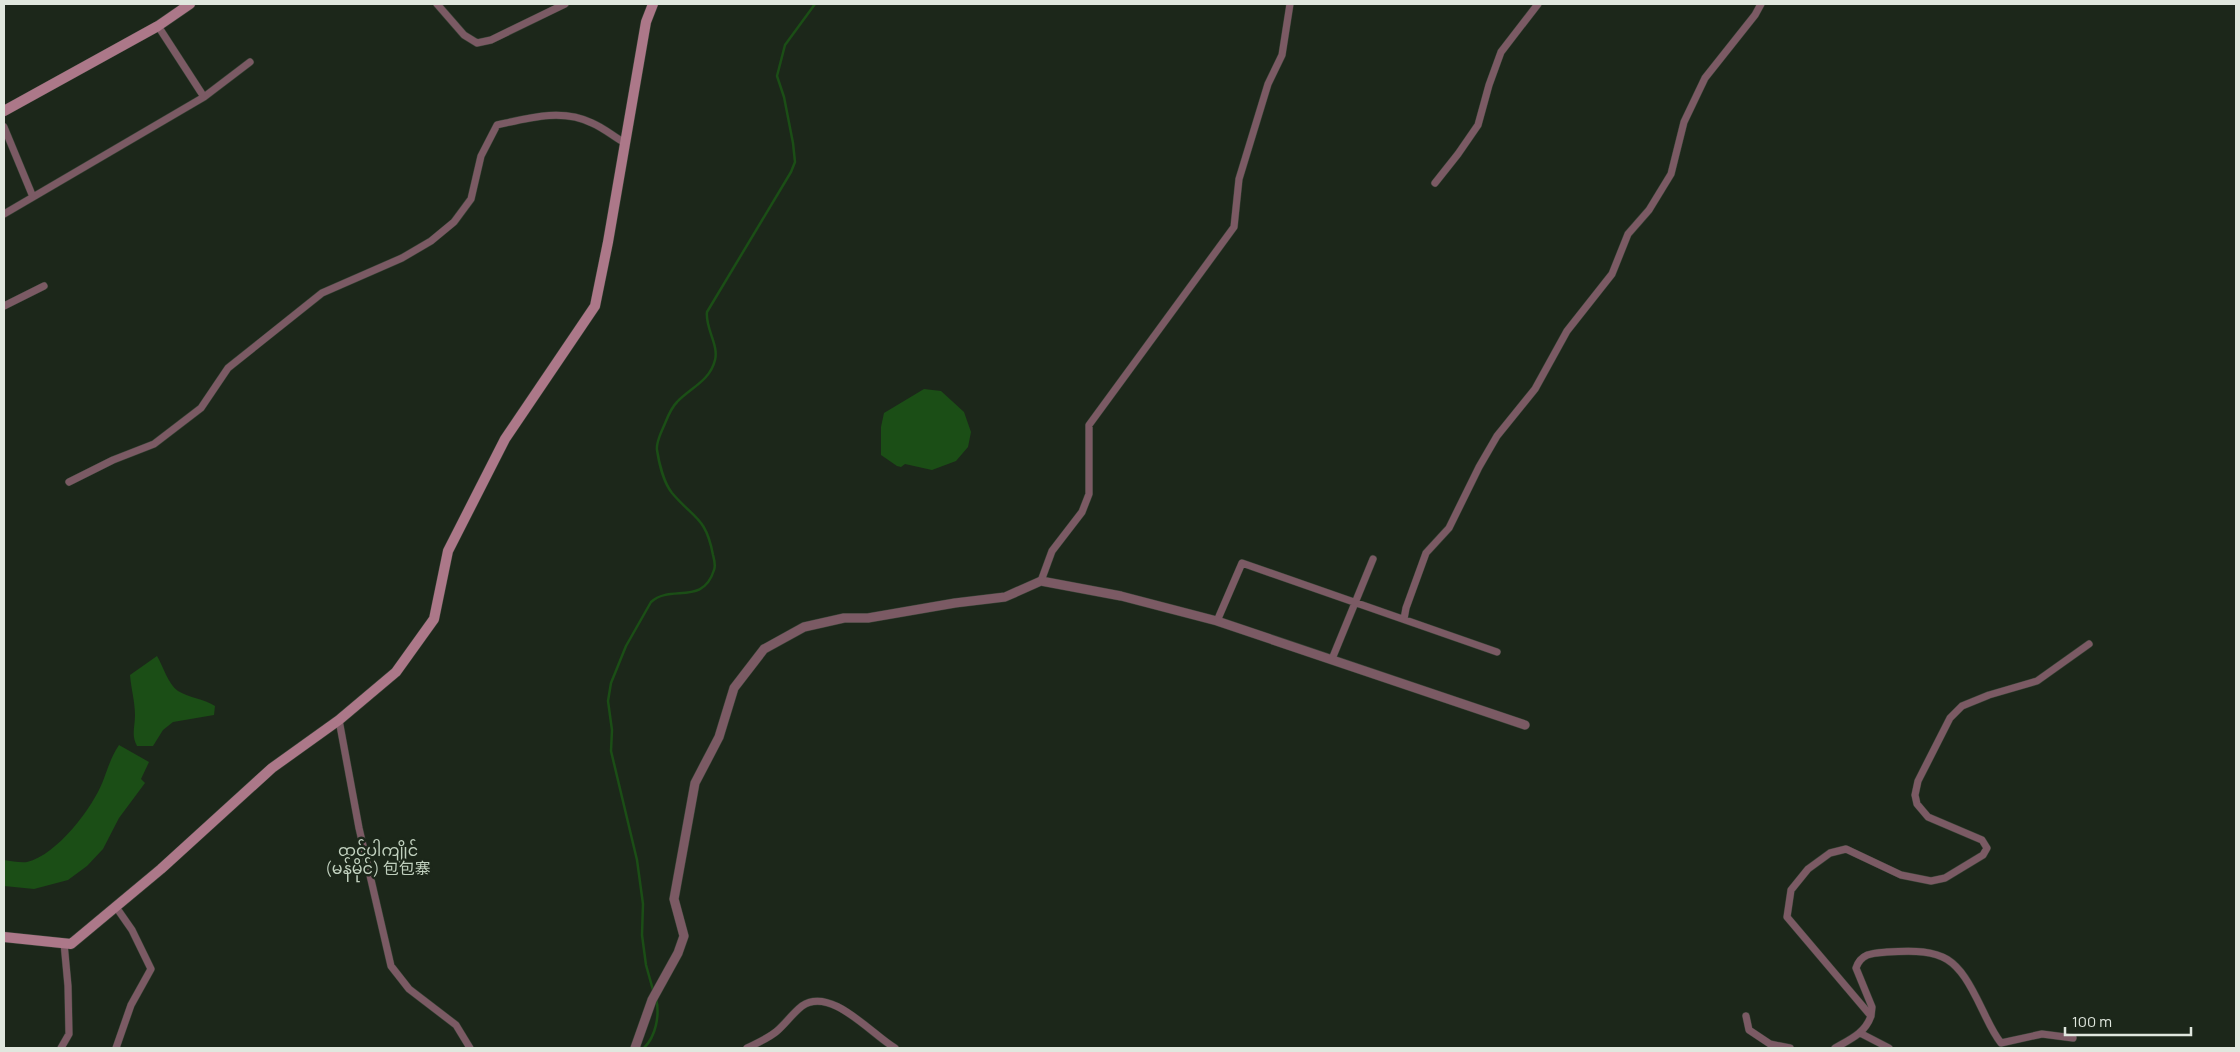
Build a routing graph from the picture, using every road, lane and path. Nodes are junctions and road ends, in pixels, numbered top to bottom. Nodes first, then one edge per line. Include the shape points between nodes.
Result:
1 (190, 4) edge
2 (437, 4) edge
3 (565, 4) edge
4 (653, 4) edge
5 (1290, 4) edge
6 (1538, 4) edge
7 (1761, 4) edge
8 (158, 26) junction
9 (250, 62) dead end
10 (204, 97) junction
11 (4, 111) edge
12 (4, 127) edge
13 (625, 143) junction
14 (1435, 183) dead end
15 (33, 197) junction
16 (4, 214) edge
17 (44, 286) dead end
18 (4, 306) edge
19 (69, 482) dead end
20 (1372, 559) dead end
21 (1041, 581) junction
22 (1354, 603) junction
23 (1404, 619) junction
24 (1217, 621) junction
25 (2090, 644) dead end
26 (1497, 652) dead end
27 (1332, 659) junction
28 (339, 720) junction
29 (1525, 724) dead end
30 (116, 907) junction
31 (4, 936) edge
32 (64, 943) junction
33 (1746, 1016) dead end
34 (1871, 1016) junction
35 (1860, 1033) junction
36 (2073, 1038) dead end
37 (61, 1048) edge
38 (116, 1048) edge
39 (470, 1048) edge
40 (635, 1048) edge
41 (747, 1048) edge
42 (895, 1048) edge
43 (1790, 1048) edge
44 (1835, 1048) edge
45 (1889, 1048) edge

1 - 8 main road
2 - 3 street via 470,41 477,43 490,40
4 - 13 main road via 646,22
5 - 21 street via 1282,55 1261,103 1239,179 1234,226 1089,426 1089,494 1082,512 1052,551
6 - 14 street via 1501,52 1478,125
7 - 23 street via 1705,78 1684,122 1671,174 1649,210 1628,234 1612,274 1567,331 1535,389 1479,467 1449,528 1426,553
8 - 10 street
8 - 11 main road
9 - 10 street
10 - 15 street
12 - 15 street
13 - 19 street via 592,122 570,116 537,115 497,125 481,156 471,199 454,222 402,258 322,293 228,368 201,408 154,444
13 - 28 main road via 595,306 501,447 448,551 434,618 396,672
15 - 16 street
17 - 18 street
20 - 22 street
21 - 24 street via 1121,596
21 - 40 street via 1005,598 868,618 844,618 804,627 764,649 734,688 719,737 695,782 674,899 684,936 654,996
22 - 23 street
22 - 24 street via 1242,563
22 - 27 street
23 - 26 street
24 - 27 street
25 - 34 street via 2037,680 1962,706 1950,718 1918,782 1917,804 1928,817 1982,840 1987,848 1983,855 1945,878 1931,881 1901,875 1856,853 1839,850 1808,869 1791,890 1786,917
27 - 29 street
28 - 30 main road via 272,768
28 - 39 street via 358,828 391,966 409,988 456,1025
30 - 32 main road via 71,944
30 - 38 street via 132,930 151,969 131,1005
31 - 32 main road
32 - 37 street via 69,1034
33 - 43 street via 1749,1030 1770,1044
34 - 35 street
34 - 36 street via 1872,1008 1856,968 1864,955 1888,952 1936,954 1959,968 2001,1043 2042,1034
35 - 44 street
35 - 45 street
41 - 42 street via 777,1031 802,1006 813,1001 827,1002 845,1010

